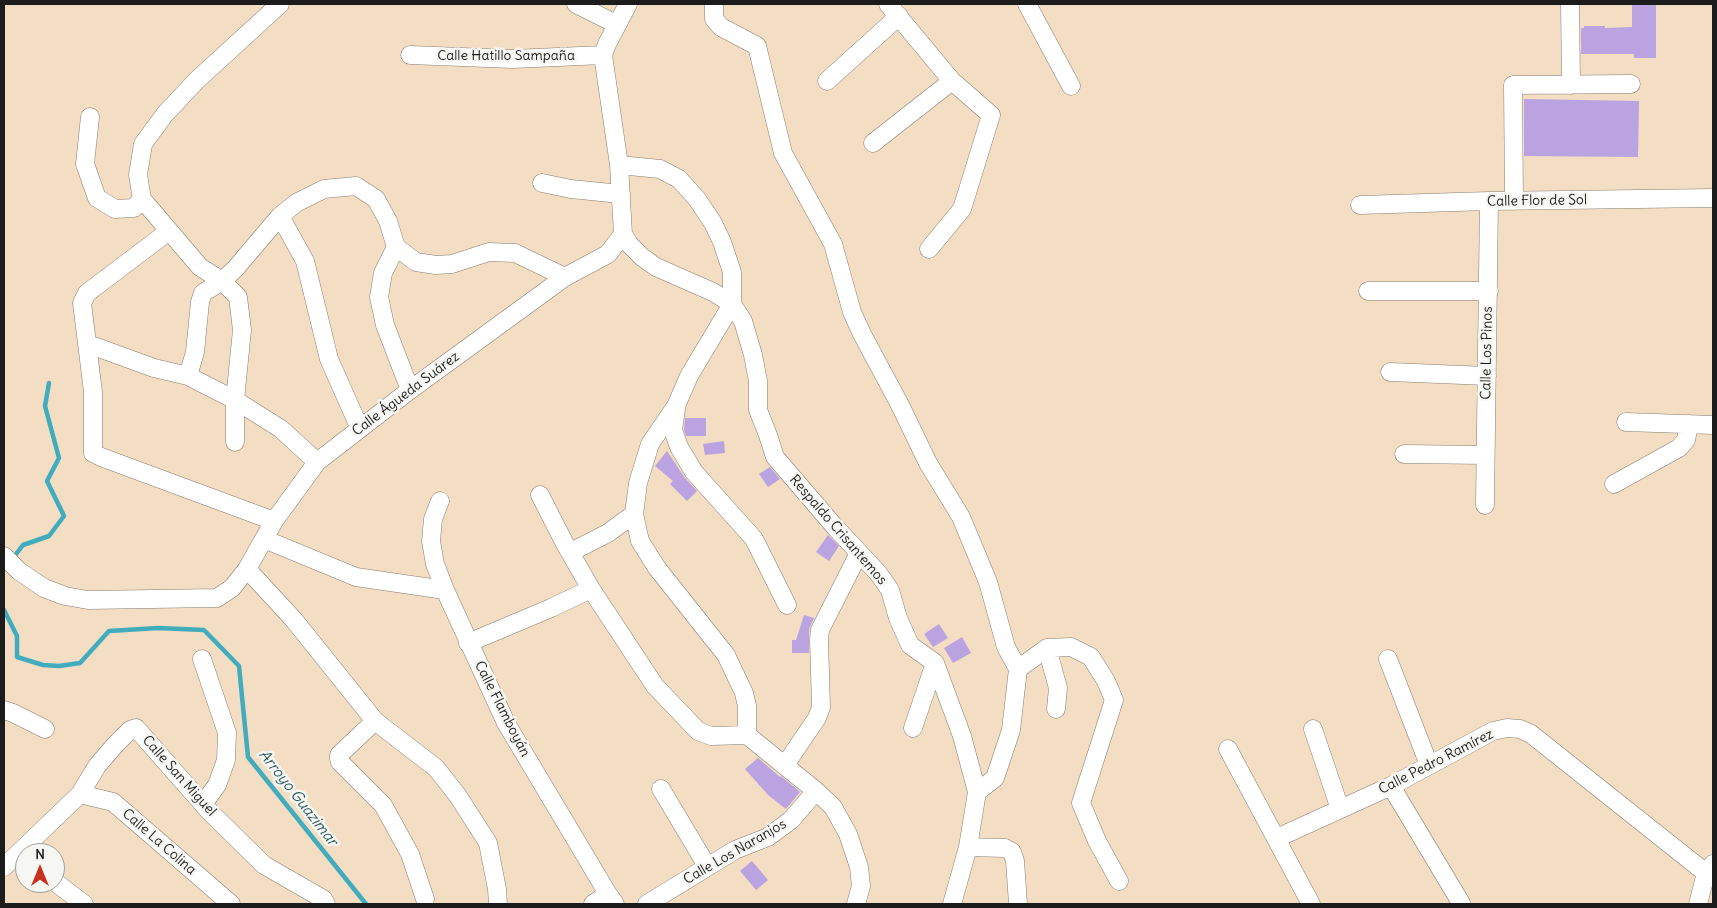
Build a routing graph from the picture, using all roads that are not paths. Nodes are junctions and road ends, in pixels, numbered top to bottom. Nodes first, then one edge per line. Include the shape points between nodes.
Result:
1 (280, 4) edge
2 (576, 4) edge
3 (628, 4) edge
4 (714, 4) edge
5 (1027, 4) edge
6 (1570, 4) edge
7 (894, 10) edge
8 (616, 24) junction
9 (410, 55) dead end
10 (603, 55) junction
11 (827, 81) dead end
12 (952, 81) junction
13 (1631, 84) dead end
14 (1571, 85) junction
15 (1071, 86) dead end
16 (90, 117) dead end
17 (873, 143) dead end
18 (619, 165) junction
19 (542, 183) dead end
20 (621, 194) junction
21 (1713, 198) edge
22 (142, 199) junction
23 (1489, 201) junction
24 (1514, 201) junction
25 (1360, 205) dead end
26 (280, 216) junction
27 (169, 231) junction
28 (624, 234) junction
29 (396, 248) junction
30 (929, 249) dead end
31 (565, 278) junction
32 (222, 281) junction
33 (1368, 291) dead end
34 (1489, 291) junction
35 (732, 304) junction
36 (88, 344) junction
37 (1390, 372) dead end
38 (188, 376) junction
39 (1487, 376) junction
40 (410, 390) junction
41 (235, 400) junction
42 (676, 406) junction
43 (1626, 422) dead end
44 (1689, 424) junction
45 (1713, 425) edge
46 (360, 429) junction
47 (235, 442) dead end
48 (1404, 454) dead end
49 (1485, 455) junction
50 (317, 462) junction
51 (1614, 484) dead end
52 (540, 495) dead end
53 (440, 501) dead end
54 (1485, 505) dead end
55 (634, 514) junction
56 (274, 520) junction
57 (264, 539) junction
58 (571, 552) junction
59 (859, 553) junction
60 (4, 556) edge
61 (247, 570) junction
62 (590, 589) junction
63 (444, 590) junction
64 (787, 605) dead end
65 (468, 643) junction
66 (1047, 648) junction
67 (1388, 659) dead end
68 (202, 660) dead end
69 (935, 664) junction
70 (1018, 669) junction
71 (1056, 709) dead end
72 (7, 714) edge
73 (375, 721) junction
74 (913, 728) dead end
75 (45, 729) dead end
76 (1313, 729) dead end
77 (747, 735) junction
78 (1228, 748) dead end
79 (785, 765) junction
80 (1429, 765) junction
81 (1391, 786) junction
82 (661, 789) dead end
83 (816, 790) junction
84 (977, 792) junction
85 (80, 794) junction
86 (203, 804) junction
87 (1340, 809) junction
88 (1277, 838) junction
89 (34, 843) edge
90 (968, 847) junction
91 (15, 860) edge
92 (707, 866) junction
93 (4, 867) edge
94 (1710, 868) edge
95 (1119, 881) dead end
96 (65, 890) edge
97 (611, 899) edge
98 (425, 900) dead end
99 (1462, 902) dead end
100 (84, 904) edge
101 (231, 904) edge
102 (326, 904) edge
103 (498, 904) edge
104 (593, 904) edge
105 (647, 904) edge
106 (856, 904) edge
107 (952, 904) edge
108 (1018, 904) edge
109 (1311, 904) edge
110 (1698, 904) edge

1 - 22 street via 197,80 165,114 143,144 138,175
2 - 8 street
3 - 8 street
4 - 70 street via 714,19 721,27 757,46 783,152 833,244 852,312 862,334 928,463 961,517 988,582 1006,647
5 - 15 street
6 - 14 street
7 - 11 street
7 - 12 street
8 - 10 street
9 - 10 street, Calle Hatillo Sampaña via 513,58
10 - 18 street
12 - 17 street
12 - 30 street via 991,115 962,209
13 - 14 street
14 - 24 street via 1513,85
16 - 22 street via 85,164 96,198 114,209 134,208
18 - 20 street
18 - 35 street via 660,169 679,179 697,199 722,242 732,272
19 - 20 street
20 - 28 street
21 - 24 street, Calle Flor de Sol
22 - 27 street
23 - 24 street, Calle Flor de Sol
23 - 25 street, Calle Flor de Sol
23 - 34 street, Calle Los Pinos
26 - 29 street via 296,203 324,189 356,186 376,199 388,221
26 - 32 street
26 - 46 street via 305,261 329,358
27 - 32 street via 200,267
27 - 36 street via 88,293 82,303
28 - 31 street, Calle Águeda Suárez via 608,254
28 - 35 street, Respaldo Crisantemos via 629,244 656,267
29 - 31 street via 416,262 436,265 452,264 489,252 515,253
29 - 40 street via 383,273 379,297
31 - 40 street, Calle Águeda Suárez
32 - 38 street via 203,293
32 - 41 street via 238,297 242,330
33 - 34 street
34 - 39 street, Calle Los Pinos
35 - 42 street via 689,376
35 - 59 street, Respaldo Crisantemos via 743,321 753,355 758,381 758,410 775,458
36 - 38 street via 154,368
36 - 56 street via 93,392 93,452
37 - 39 street
38 - 41 street
39 - 49 street, Calle Los Pinos
40 - 46 street, Calle Águeda Suárez
41 - 47 street
41 - 50 street via 281,429
42 - 55 street via 650,444 638,483
42 - 64 street via 673,430 679,447 694,472 754,538
43 - 44 street
44 - 45 street
44 - 51 street via 1686,440 1679,448
46 - 50 street, Calle Águeda Suárez
48 - 49 street
49 - 54 street, Calle Los Pinos
50 - 56 street, Calle Águeda Suárez
52 - 58 street
53 - 63 street, Calle Flamboyán via 433,519 431,541
55 - 58 street via 608,533
55 - 77 street via 640,541 726,655 744,694
56 - 57 street, Calle Águeda Suárez
57 - 61 street, Calle Águeda Suárez
57 - 63 street via 356,577
58 - 62 street
59 - 69 street, Respaldo Crisantemos via 890,590 910,645
59 - 79 street via 820,630 821,707
60 - 61 street, Calle Águeda Suárez via 44,588 88,600 217,598 232,588
61 - 73 street via 294,620
62 - 65 street
62 - 77 street via 655,686 698,731 711,736
63 - 65 street, Calle Flamboyán
65 - 97 street, Calle Flamboyán via 506,723
66 - 70 street
66 - 71 street via 1058,688
66 - 95 street via 1071,647 1091,657 1114,700 1081,803
67 - 80 street
68 - 86 street via 227,733 226,760 217,785
69 - 74 street
69 - 84 street via 962,736
70 - 84 street via 1011,730 995,778
72 - 75 street
73 - 98 street via 339,755 340,762 383,805 410,854
73 - 103 street via 436,768 458,796 488,843
76 - 87 street
77 - 79 street
78 - 88 street
79 - 83 street
80 - 81 street, Calle Pedro Ramírez
80 - 94 street, Calle Pedro Ramírez via 1493,731 1520,729
81 - 87 street, Calle Pedro Ramírez
81 - 99 street
82 - 92 street
83 - 92 street, Calle Los Naranjos via 791,820 768,837
83 - 106 street via 833,807 848,834 861,886
84 - 90 street
85 - 86 street, Calle San Miguel via 97,766 130,730 136,728
85 - 89 street, Calle San Miguel
85 - 101 street, Calle La Colina via 113,802
86 - 102 street, Calle San Miguel via 264,865
87 - 88 street, Calle Pedro Ramírez
88 - 109 street
90 - 107 street
90 - 108 street via 1005,848 1012,852
91 - 93 street, Calle San Miguel
92 - 105 street, Calle Los Naranjos
94 - 110 street
96 - 100 street
97 - 104 street

